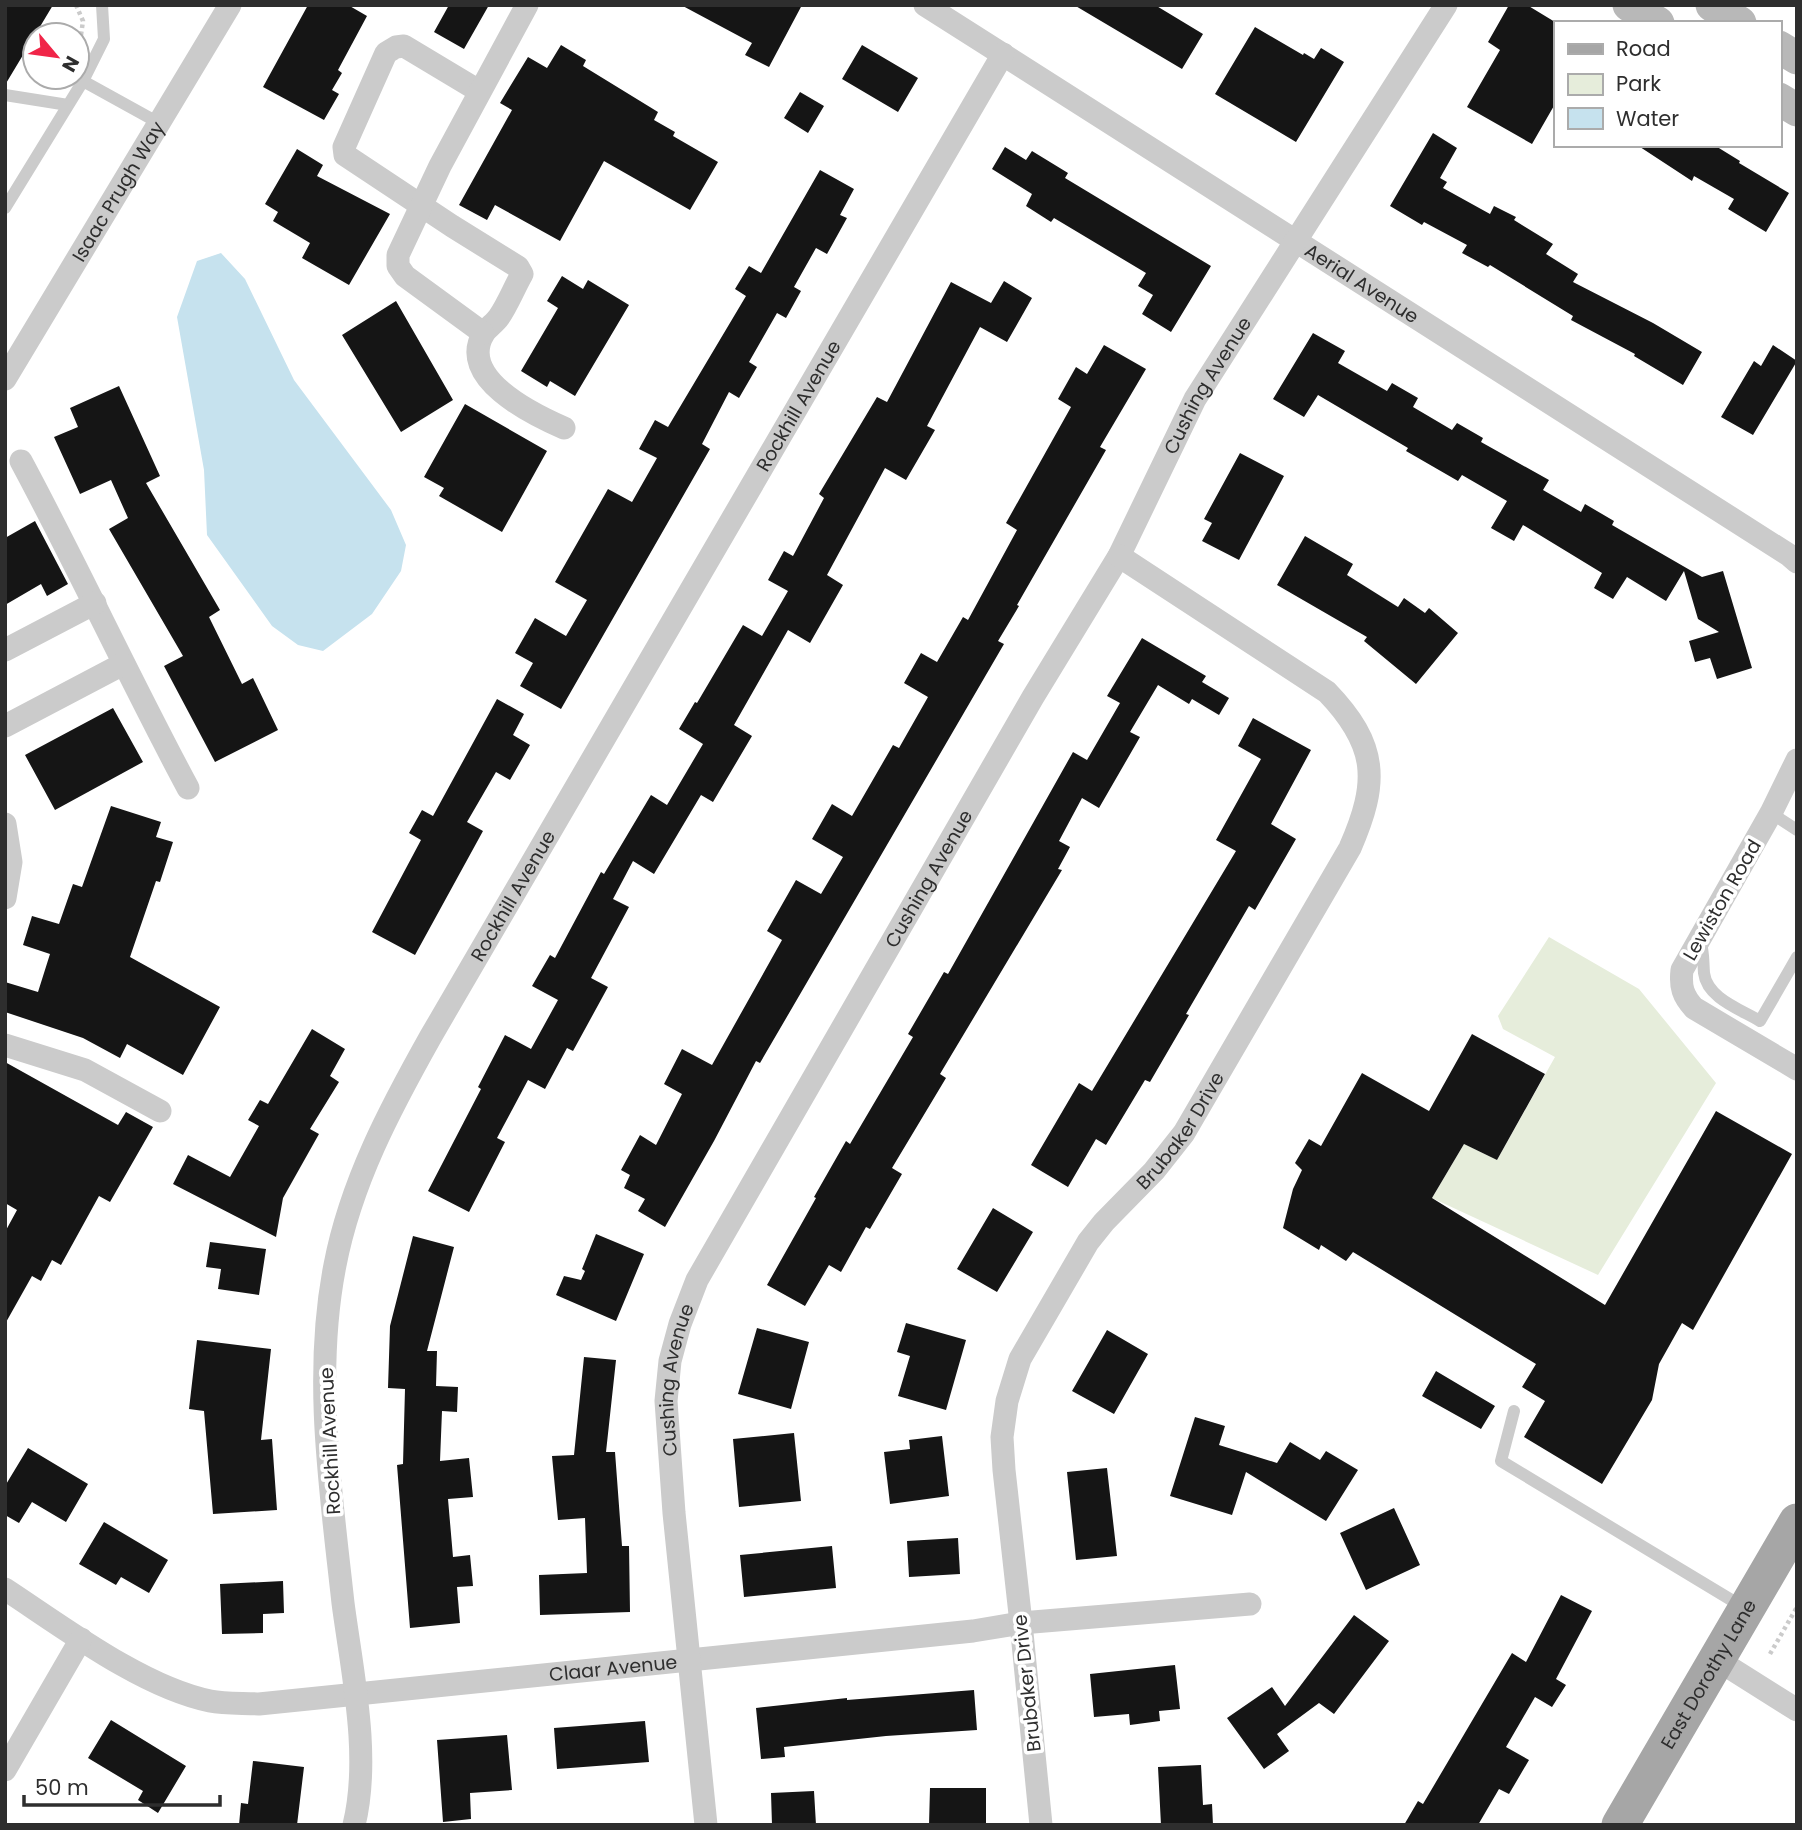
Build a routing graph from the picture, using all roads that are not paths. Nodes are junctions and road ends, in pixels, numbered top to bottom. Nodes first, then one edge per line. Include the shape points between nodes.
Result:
1 (102, 5) edge
2 (230, 5) edge
3 (527, 5) edge
4 (925, 5) edge
5 (1446, 5) edge
6 (1629, 5) edge
7 (1712, 5) edge
8 (1655, 21) edge
9 (1737, 21) edge
10 (1781, 48) edge
11 (1003, 54) junction
12 (1797, 58) edge
13 (91, 65) edge
14 (91, 85) edge
15 (77, 91) edge
16 (479, 91) junction
17 (5, 95) edge
18 (1781, 100) edge
19 (68, 105) junction
20 (1797, 110) edge
21 (159, 123) junction
22 (421, 206) junction
23 (5, 208) edge
24 (1295, 242) junction
25 (483, 333) junction
26 (5, 378) edge
27 (564, 428) dead end
28 (21, 461) dead end
29 (1119, 556) junction
30 (1797, 562) edge
31 (95, 603) junction
32 (5, 650) edge
33 (124, 664) junction
34 (5, 726) edge
35 (1797, 760) edge
36 (188, 788) dead end
37 (1771, 813) junction
38 (5, 824) edge
39 (1797, 830) edge
40 (5, 898) edge
41 (1699, 940) junction
42 (1797, 957) edge
43 (5, 1045) edge
44 (1797, 1069) edge
45 (160, 1111) dead end
46 (1514, 1411) dead end
47 (1797, 1522) edge
48 (5, 1589) edge
49 (1250, 1604) dead end
50 (1747, 1609) junction
51 (1021, 1623) junction
52 (81, 1639) junction
53 (1716, 1659) junction
54 (690, 1660) junction
55 (354, 1695) junction
56 (1797, 1710) edge
57 (5, 1770) edge
58 (354, 1825) edge
59 (706, 1825) edge
60 (1041, 1825) edge
61 (1620, 1825) edge

1 - 13 lane via 104,39
2 - 21 street, Isaac Prugh Way
3 - 16 street
4 - 11 street, Aerial Avenue
5 - 24 street, Cushing Avenue
6 - 8 main road
7 - 9 main road
10 - 12 main road
11 - 24 street, Aerial Avenue
11 - 55 street, Rockhill Avenue via 452,1000 374,1142 335,1264 325,1349 334,1525
14 - 21 lane
15 - 19 lane
16 - 22 street
16 - 22 street via 404,46 386,53 344,147 345,155
17 - 19 lane
18 - 20 main road
19 - 23 lane
21 - 26 street, Isaac Prugh Way
22 - 25 street via 398,255 398,266 405,276
22 - 25 street via 518,267 522,274 499,317
24 - 29 street, Cushing Avenue via 1195,399
24 - 30 street, Aerial Avenue
25 - 27 street via 481,369 495,387
28 - 31 street
29 - 51 street, Brubaker Drive via 1327,692 1361,735 1369,761 1369,790 1365,815 1350,848 1184,1133 1088,1242 1020,1359 1006,1401 1002,1437
29 - 54 street, Cushing Avenue via 1026,709 688,1302 670,1361 666,1401
31 - 32 street
31 - 33 street
33 - 34 street
33 - 36 street
35 - 37 street, Lewiston Road
37 - 39 lane
37 - 41 street, Lewiston Road
38 - 40 street via 11,862
41 - 42 lane via 1711,992 1760,1021
41 - 44 street, Lewiston Road via 1682,970 1680,985 1686,999
43 - 45 street via 85,1070
46 - 50 lane via 1502,1461
47 - 50 main road, East Dorothy Lane
48 - 52 street, Claar Avenue
49 - 51 street, Claar Avenue
50 - 53 main road, East Dorothy Lane
51 - 54 street, Claar Avenue
51 - 60 street, Brubaker Drive
52 - 55 street, Claar Avenue via 145,1677 212,1701 259,1704
52 - 57 street
53 - 56 street
53 - 61 main road, East Dorothy Lane
54 - 55 street, Claar Avenue
54 - 59 street, Cushing Avenue
55 - 58 street, Rockhill Avenue via 360,1774

